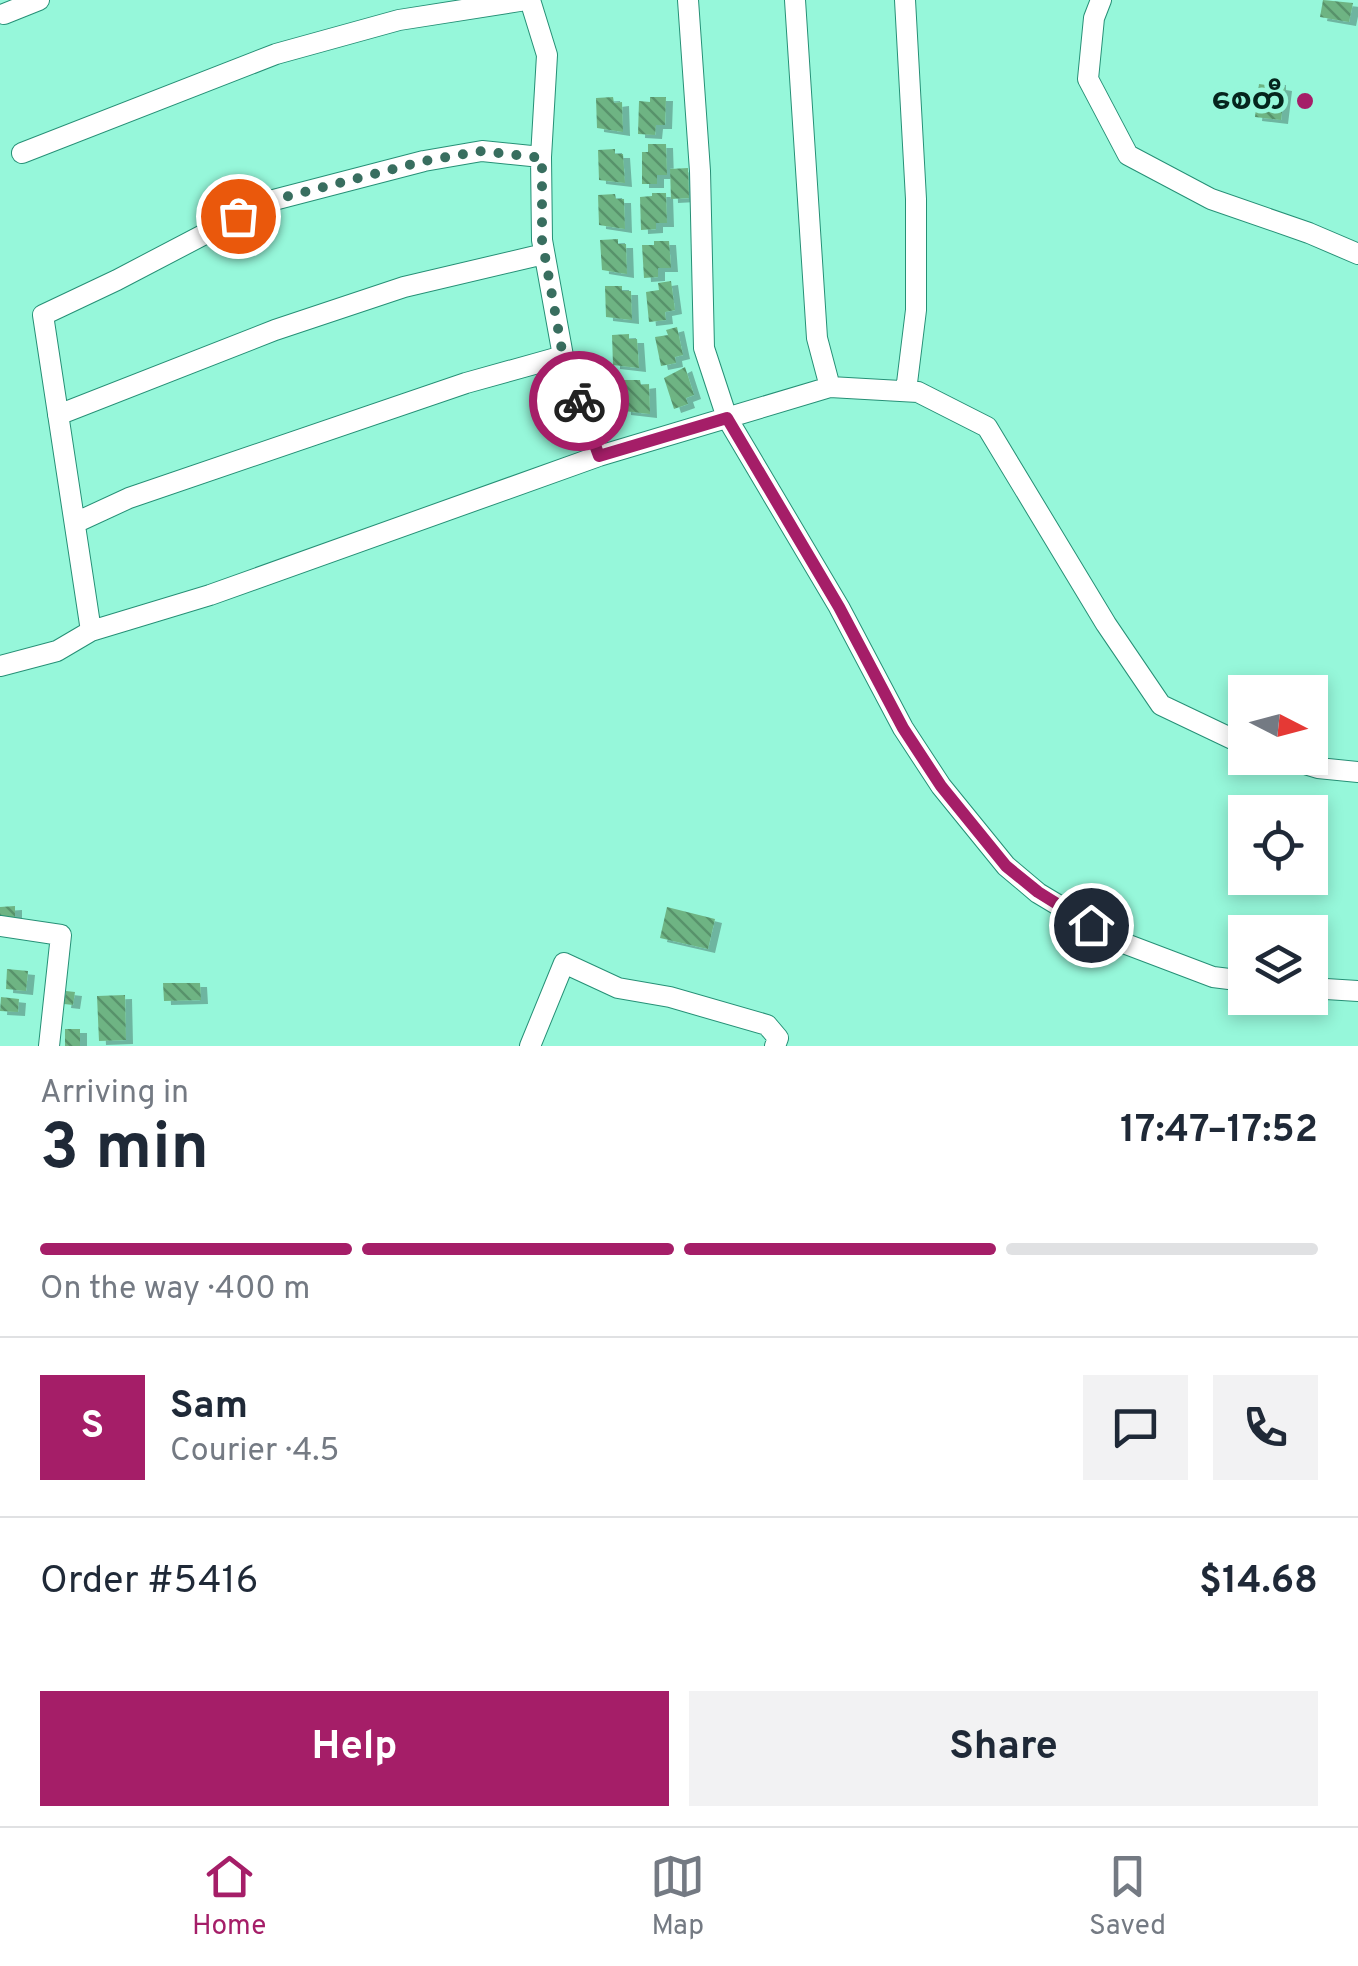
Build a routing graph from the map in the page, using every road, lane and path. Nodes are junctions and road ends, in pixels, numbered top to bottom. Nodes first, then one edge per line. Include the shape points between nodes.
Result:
1 (40, 0) edge
2 (528, 0) edge
3 (688, 0) edge
4 (795, 0) edge
5 (905, 0) edge
6 (1100, 0) edge
7 (4, 14) dead end
8 (22, 153) dead end
9 (542, 158) junction
10 (544, 254) junction
11 (1358, 254) edge
12 (563, 356) junction
13 (830, 388) junction
14 (906, 391) junction
15 (58, 415) junction
16 (727, 418) junction
17 (599, 456) junction
18 (74, 524) junction
19 (91, 631) junction
20 (0, 666) edge
21 (1228, 737) edge
22 (1328, 769) edge
23 (1358, 772) edge
24 (0, 926) edge
25 (1228, 979) edge
26 (1328, 990) edge
27 (1358, 992) edge
28 (49, 1046) edge
29 (530, 1046) edge
30 (775, 1046) edge

1 - 7 street
2 - 8 street via 400,20 276,54
2 - 9 street via 547,54
3 - 16 street via 704,348
4 - 13 street via 815,321
5 - 14 street via 916,200
6 - 11 street via 1088,79 1128,155 1211,199
9 - 10 street
9 - 15 street via 482,151 266,202 43,314
10 - 12 street
10 - 15 street via 404,286
12 - 17 street
12 - 18 street via 466,382 129,498
13 - 14 street
13 - 16 street
14 - 21 street via 987,427 1161,705
15 - 18 street
16 - 17 street
16 - 25 street via 903,728 1006,866 1118,941
17 - 19 street
18 - 19 street
19 - 20 street via 57,650
22 - 23 street
24 - 28 street via 61,935
26 - 27 street
29 - 30 street via 564,963 618,988 767,1025 778,1038

